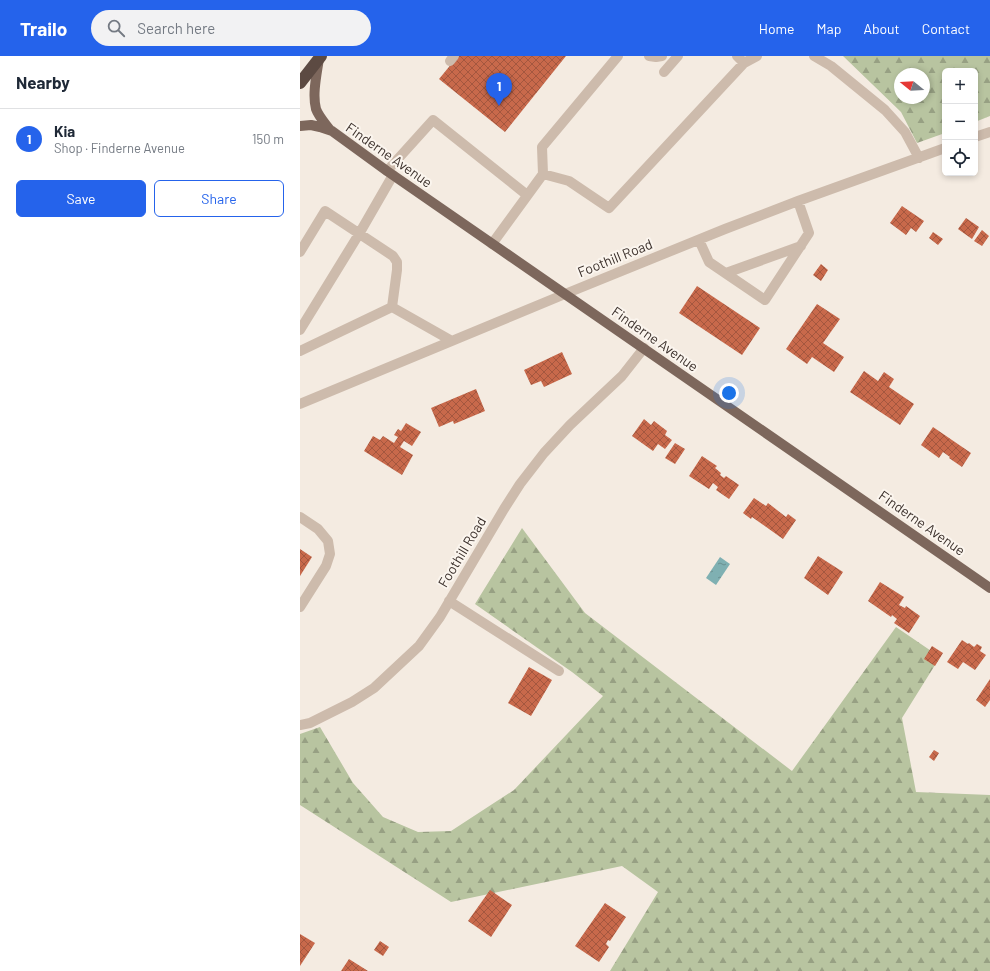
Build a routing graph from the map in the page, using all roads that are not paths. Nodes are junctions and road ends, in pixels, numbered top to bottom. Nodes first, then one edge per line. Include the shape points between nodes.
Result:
1 (618, 56) edge
2 (649, 56) edge
3 (662, 56) edge
4 (678, 56) edge
5 (757, 56) edge
6 (814, 56) edge
7 (320, 57) edge
8 (741, 59) edge
9 (664, 72) dead end
10 (300, 83) edge
11 (300, 126) edge
12 (332, 131) junction
13 (990, 132) edge
14 (978, 136) edge
15 (942, 149) edge
16 (919, 158) junction
17 (390, 173) junction
18 (543, 174) junction
19 (527, 196) junction
20 (798, 201) junction
21 (359, 234) junction
22 (699, 240) junction
23 (492, 244) junction
24 (801, 246) junction
25 (300, 252) edge
26 (726, 273) junction
27 (565, 294) junction
28 (392, 307) junction
29 (300, 330) edge
30 (452, 341) junction
31 (644, 348) junction
32 (300, 351) edge
33 (300, 404) edge
34 (300, 517) edge
35 (990, 588) edge
36 (449, 601) junction
37 (300, 607) edge
38 (559, 671) dead end
39 (300, 725) edge

1 - 18 street via 542,147
2 - 3 street
4 - 9 street
5 - 8 street
6 - 16 street via 831,66 885,110 905,132
7 - 10 highway
7 - 12 main road via 314,98 322,120
8 - 18 street via 609,208 569,181
11 - 12 main road, Finderne Avenue via 311,125
12 - 17 main road, Finderne Avenue
13 - 14 street
15 - 16 street, Foothill Road
16 - 20 street, Foothill Road
17 - 19 street via 433,120
17 - 21 street
17 - 23 main road, Finderne Avenue
18 - 19 street
19 - 23 street
20 - 22 street, Foothill Road
20 - 24 street via 809,233
21 - 25 street via 325,212
21 - 28 street via 393,256 397,262
21 - 29 street
22 - 26 street via 709,262
22 - 27 street, Foothill Road
23 - 27 main road, Finderne Avenue
24 - 26 street
24 - 26 street via 766,300
27 - 30 street, Foothill Road
27 - 31 main road, Finderne Avenue
28 - 30 street
28 - 32 street
30 - 33 street, Foothill Road
31 - 35 main road, Finderne Avenue
31 - 36 street, Foothill Road via 622,376 544,453 516,490
34 - 37 street via 318,529 328,541 330,554 326,566
36 - 38 street
36 - 39 street, Foothill Road via 419,646 374,688 352,702

